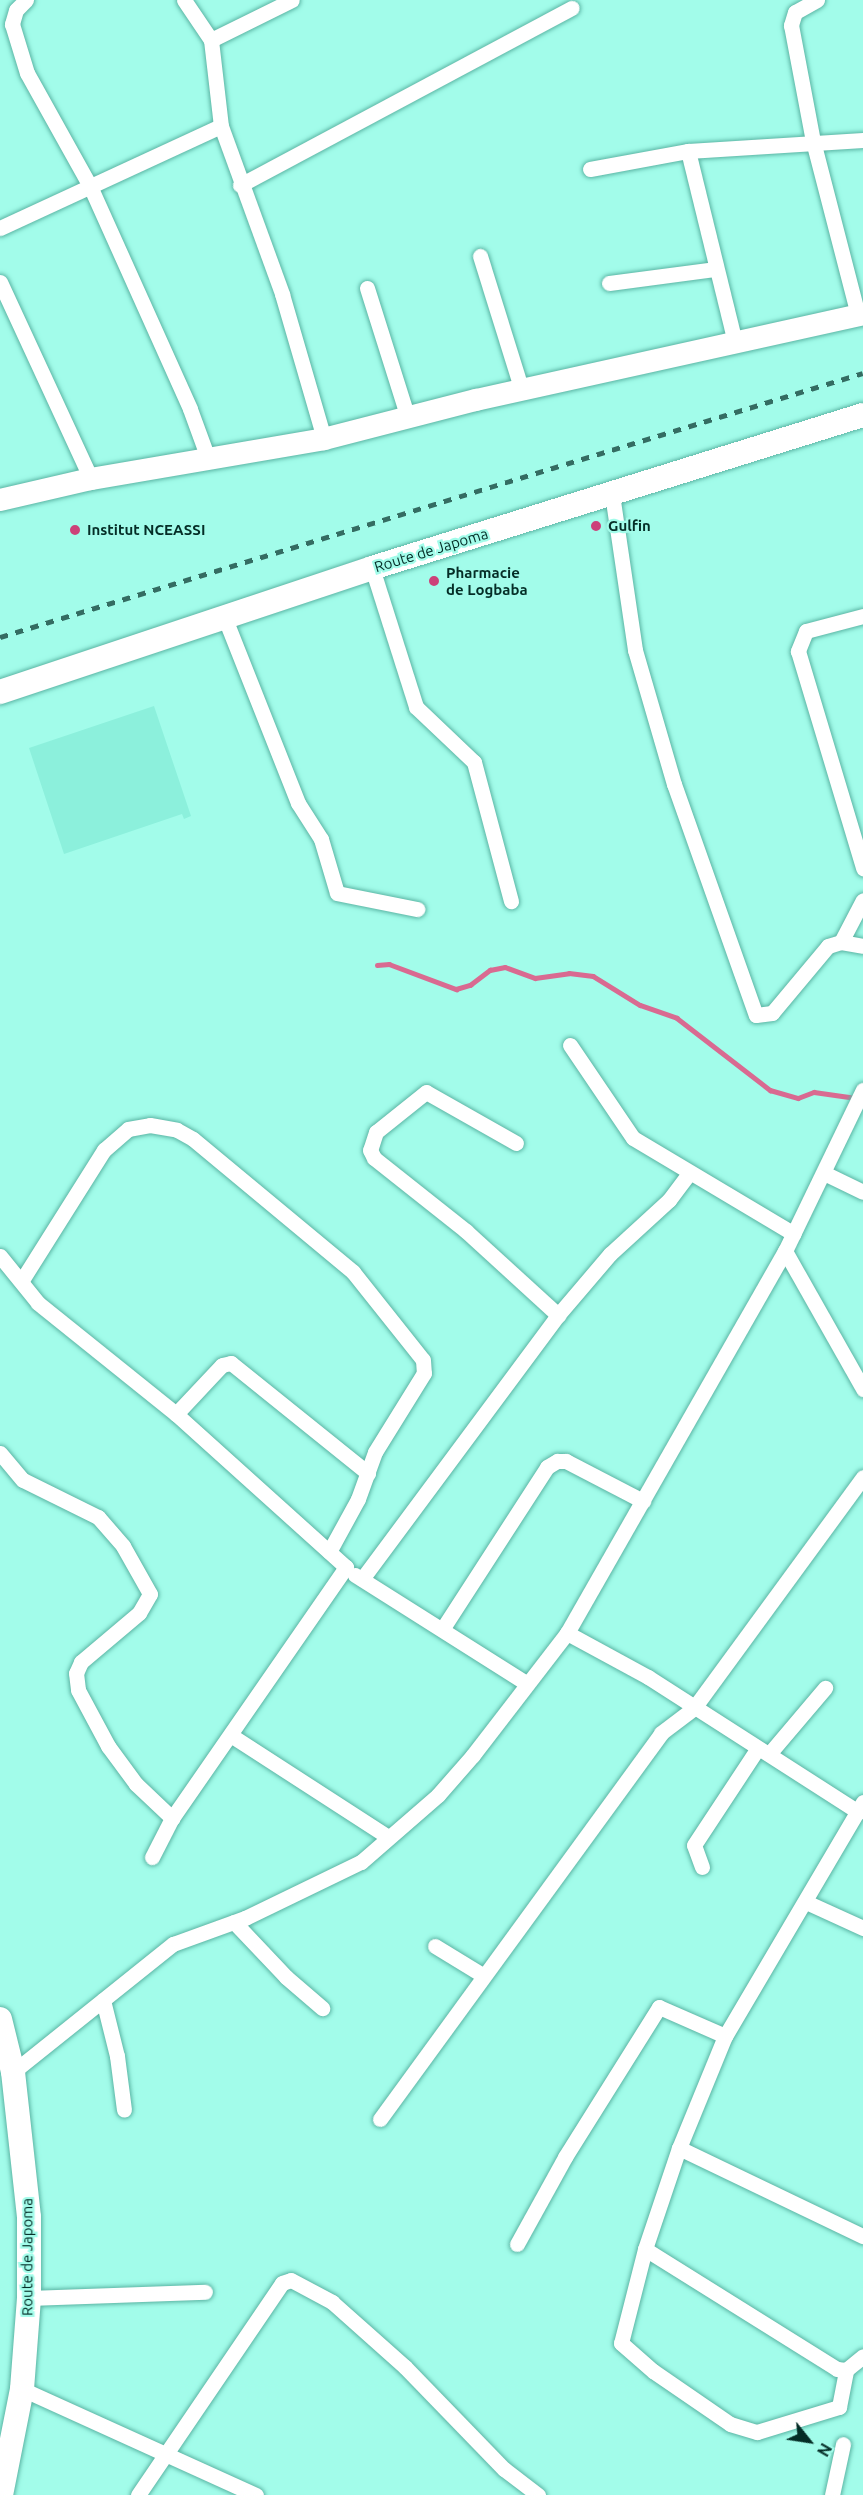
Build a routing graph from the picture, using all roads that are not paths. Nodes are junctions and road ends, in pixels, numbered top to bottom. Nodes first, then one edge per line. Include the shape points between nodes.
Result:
1 (26, 0) edge
2 (184, 0) edge
3 (292, 0) edge
4 (817, 0) edge
5 (572, 8) dead end
6 (211, 40) junction
7 (221, 126) junction
8 (863, 140) edge
9 (813, 141) junction
10 (688, 152) junction
11 (590, 169) dead end
12 (240, 185) junction
13 (90, 186) junction
14 (0, 228) edge
15 (480, 256) dead end
16 (716, 269) junction
17 (0, 282) edge
18 (609, 284) dead end
19 (367, 288) dead end
20 (861, 315) edge
21 (735, 342) junction
22 (522, 391) junction
23 (863, 415) edge
24 (408, 418) junction
25 (324, 439) junction
26 (209, 461) junction
27 (91, 479) junction
28 (612, 494) junction
29 (0, 500) edge
30 (372, 568) junction
31 (224, 616) junction
32 (863, 616) edge
33 (0, 692) edge
34 (863, 868) edge
35 (863, 900) edge
36 (511, 901) dead end
37 (417, 909) dead end
38 (841, 942) junction
39 (863, 946) edge
40 (570, 1045) dead end
41 (863, 1090) edge
42 (516, 1143) dead end
43 (689, 1173) junction
44 (824, 1173) junction
45 (863, 1192) edge
46 (794, 1233) junction
47 (785, 1251) junction
48 (0, 1256) edge
49 (22, 1280) junction
50 (558, 1315) junction
51 (863, 1389) edge
52 (176, 1414) junction
53 (0, 1453) edge
54 (368, 1473) junction
55 (863, 1477) edge
56 (643, 1502) junction
57 (329, 1552) junction
58 (346, 1568) junction
59 (362, 1579) junction
60 (444, 1628) junction
61 (567, 1633) junction
62 (526, 1683) junction
63 (825, 1688) dead end
64 (694, 1708) junction
65 (232, 1736) junction
66 (764, 1751) junction
67 (860, 1807) edge
68 (172, 1818) junction
69 (388, 1837) junction
70 (152, 1857) dead end
71 (702, 1867) dead end
72 (806, 1902) junction
73 (234, 1922) junction
74 (863, 1928) edge
75 (435, 1946) dead end
76 (484, 1976) junction
77 (104, 2000) junction
78 (322, 2008) dead end
79 (0, 2019) edge
80 (725, 2036) junction
81 (13, 2072) junction
82 (124, 2110) dead end
83 (380, 2119) dead end
84 (679, 2148) junction
85 (863, 2236) edge
86 (517, 2244) dead end
87 (645, 2249) junction
88 (205, 2292) dead end
89 (29, 2298) junction
90 (863, 2356) edge
91 (846, 2370) junction
92 (21, 2390) junction
93 (843, 2445) dead end
94 (165, 2454) junction
95 (1, 2495) edge
96 (138, 2495) edge
97 (256, 2495) edge
98 (538, 2495) edge
99 (831, 2495) edge

1 - 13 street via 16,10 12,24 27,73
2 - 6 street
3 - 6 street
4 - 9 street via 795,12 791,25
5 - 12 street
6 - 7 street
7 - 12 street
7 - 13 street
8 - 9 street
9 - 10 street
9 - 20 street
10 - 11 street
10 - 16 street
12 - 25 street via 282,294
13 - 14 street
13 - 26 street via 190,409
15 - 22 street
16 - 18 street
16 - 21 street
17 - 27 street
19 - 24 street
20 - 21 main road
21 - 22 main road
22 - 24 main road
23 - 28 main road, Route de Japoma
24 - 25 main road
25 - 26 main road
26 - 27 main road
27 - 29 main road
28 - 30 main road, Route de Japoma
28 - 38 street via 635,650 674,784 756,1015 772,1013 828,946
30 - 31 main road, Route de Japoma
30 - 36 street via 416,707 474,762
31 - 33 main road, Route de Japoma
31 - 37 street via 298,803 321,839 337,893
32 - 34 street via 806,631 798,651
35 - 38 street
38 - 39 street
40 - 43 street via 623,1129
41 - 44 street
42 - 50 street via 426,1092 376,1132 370,1150 374,1158 466,1231
43 - 46 street
43 - 50 street via 669,1200 610,1254
44 - 45 street
44 - 46 street
46 - 47 street
47 - 51 street
47 - 56 street
48 - 49 street
49 - 52 street via 55,1318
49 - 54 street via 104,1150 133,1126 177,1130 353,1272 423,1360 420,1385 380,1444
50 - 59 street
52 - 54 street via 222,1365 231,1363
52 - 57 street
53 - 68 street via 23,1480 98,1517 123,1546 150,1594 139,1613 81,1662 76,1672 78,1690 108,1746 136,1784
54 - 57 street
55 - 64 street
56 - 60 street via 566,1461 547,1467
56 - 61 street
57 - 58 street
58 - 59 street
58 - 65 street
59 - 60 street
60 - 62 street
61 - 62 street
61 - 64 street via 648,1677
62 - 69 street via 452,1779
63 - 66 street
64 - 66 street
64 - 76 street via 661,1733
65 - 68 street
65 - 69 street
66 - 67 street
66 - 71 street via 694,1845
67 - 72 street
68 - 70 street
69 - 73 street via 361,1863
72 - 74 street
72 - 80 street
73 - 77 street via 173,1944
73 - 78 street
75 - 76 street
76 - 83 street
77 - 81 street
77 - 82 street
79 - 81 main road, Route de Japoma
80 - 84 street
80 - 86 street via 659,2007
81 - 89 main road, Route de Japoma via 25,2155
84 - 85 street
84 - 87 street
87 - 91 street via 837,2369
87 - 91 street via 621,2343 653,2371 729,2424 757,2432 839,2407
88 - 89 street
89 - 92 main road, Route de Japoma
90 - 91 street
92 - 94 street
92 - 95 main road, Route de Japoma
93 - 99 street
94 - 96 street
94 - 97 street
94 - 98 street via 282,2283 291,2280 332,2302 405,2367 504,2469

